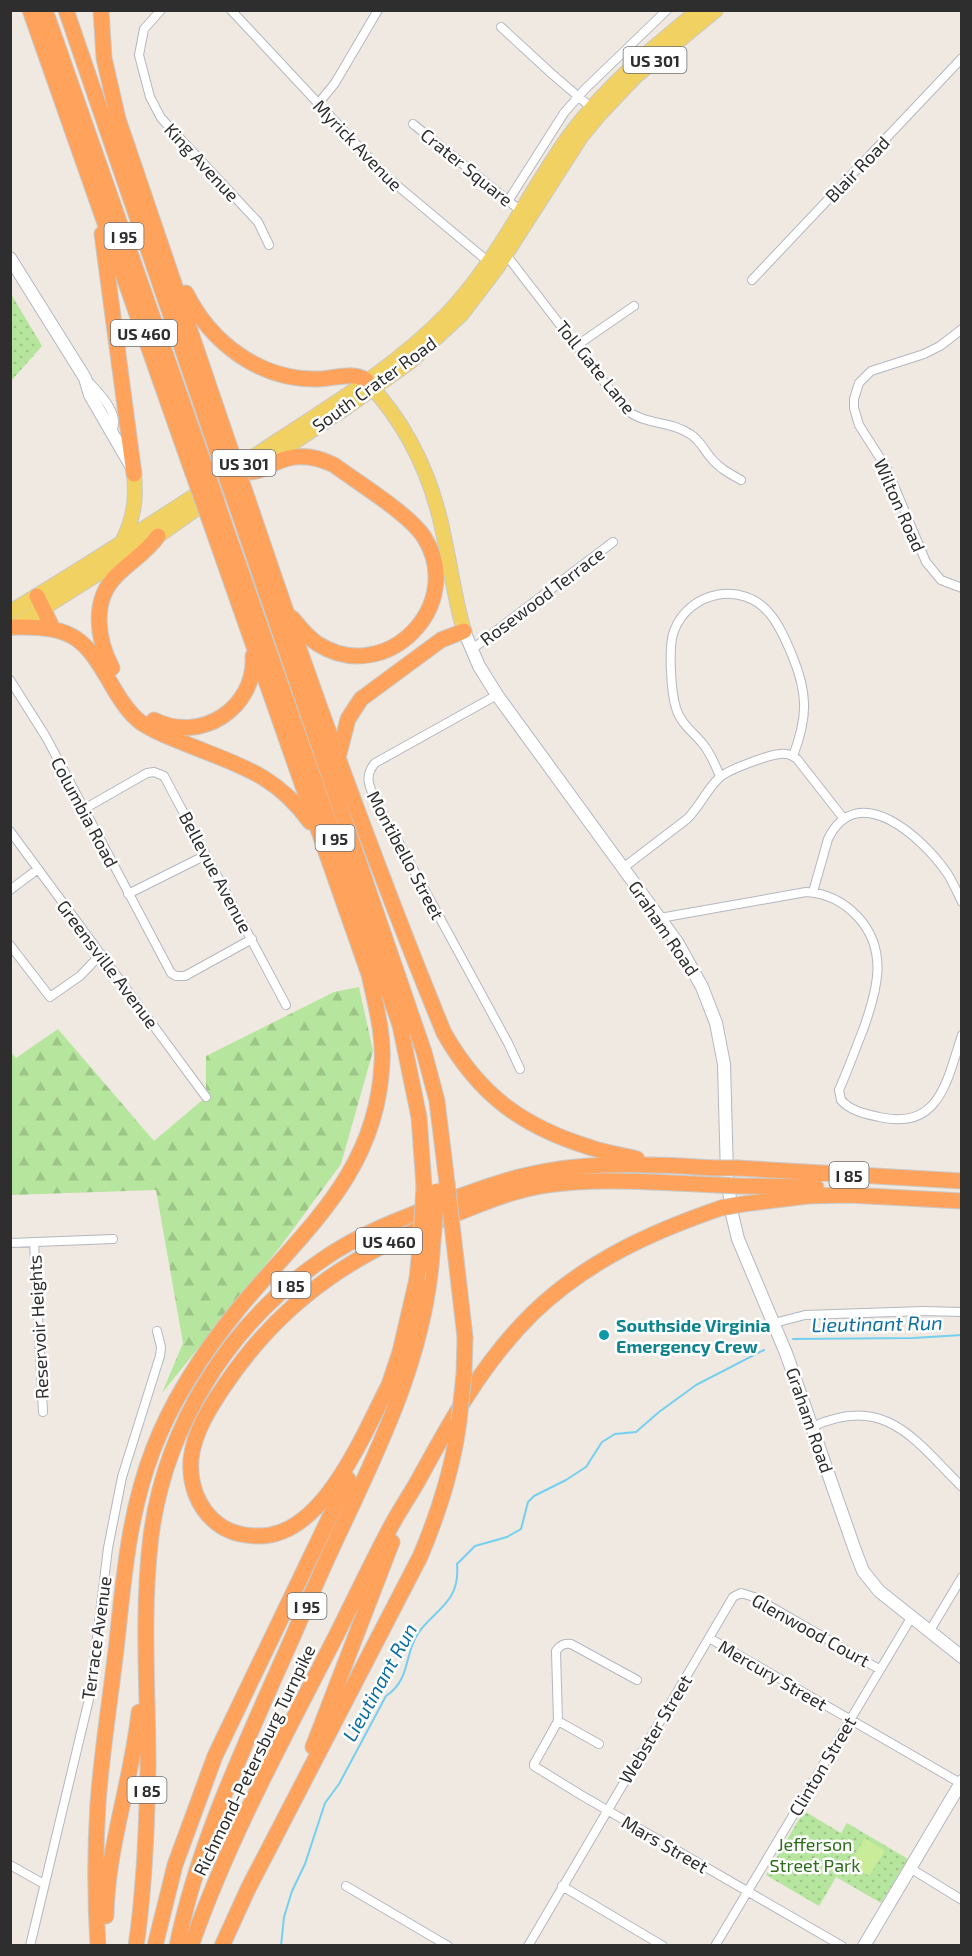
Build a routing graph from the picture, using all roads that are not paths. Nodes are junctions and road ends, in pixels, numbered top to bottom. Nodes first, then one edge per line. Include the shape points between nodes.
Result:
1 (30, 10) edge
2 (45, 10) edge
3 (66, 10) edge
4 (101, 10) edge
5 (161, 10) edge
6 (231, 10) edge
7 (378, 10) edge
8 (667, 10) edge
9 (716, 10) edge
10 (690, 13) edge
11 (501, 27) dead end
12 (962, 58) edge
13 (579, 96) junction
14 (318, 104) junction
15 (595, 111) junction
16 (412, 124) dead end
17 (98, 201) junction
18 (508, 201) junction
19 (521, 211) junction
20 (154, 224) junction
21 (269, 245) dead end
22 (502, 250) junction
23 (10, 258) edge
24 (492, 265) junction
25 (752, 280) dead end
26 (634, 306) dead end
27 (962, 329) edge
28 (576, 346) junction
29 (370, 384) junction
30 (224, 451) junction
31 (197, 463) junction
32 (249, 472) junction
33 (134, 474) junction
34 (741, 480) dead end
35 (246, 514) junction
36 (218, 525) junction
37 (158, 536) junction
38 (613, 542) dead end
39 (120, 545) junction
40 (962, 588) edge
41 (40, 602) junction
42 (286, 610) junction
43 (12, 622) edge
44 (53, 629) junction
45 (464, 631) junction
46 (250, 638) junction
47 (471, 650) junction
48 (10, 680) edge
49 (497, 695) junction
50 (793, 756) junction
51 (338, 758) junction
52 (720, 777) junction
53 (84, 809) junction
54 (357, 809) junction
55 (844, 819) junction
56 (10, 831) edge
57 (322, 842) junction
58 (206, 855) junction
59 (38, 868) junction
60 (623, 868) junction
61 (10, 890) edge
62 (813, 892) junction
63 (128, 894) junction
64 (962, 903) edge
65 (660, 918) junction
66 (252, 939) junction
67 (10, 945) edge
68 (101, 954) junction
69 (395, 966) junction
70 (369, 974) junction
71 (286, 1005) dead end
72 (962, 1035) edge
73 (520, 1069) dead end
74 (206, 1097) dead end
75 (423, 1158) junction
76 (657, 1165) junction
77 (962, 1181) edge
78 (436, 1187) junction
79 (887, 1197) junction
80 (962, 1201) edge
81 (112, 1239) dead end
82 (34, 1242) junction
83 (10, 1243) edge
84 (962, 1312) edge
85 (774, 1323) junction
86 (157, 1331) dead end
87 (389, 1385) junction
88 (43, 1412) dead end
89 (812, 1427) junction
90 (438, 1444) junction
91 (962, 1487) edge
92 (962, 1577) edge
93 (741, 1593) joint
94 (911, 1618) junction
95 (929, 1632) junction
96 (145, 1634) junction
97 (709, 1638) junction
98 (962, 1657) edge
99 (879, 1669) junction
100 (637, 1680) dead end
101 (850, 1720) junction
102 (558, 1721) junction
103 (598, 1744) dead end
104 (961, 1782) edge
105 (607, 1810) junction
106 (287, 1814) junction
107 (10, 1865) edge
108 (910, 1868) junction
109 (44, 1884) junction
110 (346, 1886) dead end
111 (562, 1886) junction
112 (747, 1891) junction
113 (962, 1900) edge
114 (30, 1946) edge
115 (98, 1946) edge
116 (105, 1946) edge
117 (136, 1946) edge
118 (154, 1946) edge
119 (177, 1946) edge
120 (191, 1946) edge
121 (222, 1946) edge
122 (448, 1946) edge
123 (528, 1946) edge
124 (663, 1946) edge
125 (715, 1946) edge
126 (842, 1946) edge
127 (864, 1946) edge

1 - 17 highway, US 460
2 - 31 highway, I 95
3 - 30 highway, I 95
4 - 20 highway, US 460 via 110,89
5 - 21 street, King Avenue via 144,29 139,55 150,97 161,118 258,222
6 - 14 street, Myrick Avenue
7 - 14 street via 335,83
8 - 13 street
9 - 15 main road, South Crater Road / US 301
10 - 15 main road, South Crater Road / US 301 via 627,70
11 - 13 street
12 - 25 street, Blair Road
13 - 15 street
13 - 18 street
14 - 24 street, Myrick Avenue via 387,177
15 - 19 main road, South Crater Road / US 301 via 559,152
15 - 22 main road, South Crater Road / US 301 via 555,177
16 - 18 street, Crater Square
17 - 31 highway, US 460
17 - 33 highway
18 - 19 street, Crater Square
19 - 22 main road, South Crater Road / US 301
20 - 29 highway via 194,310 232,351 261,368 294,377 356,376
20 - 30 highway, US 460
22 - 24 main road, South Crater Road / US 301
22 - 28 street, Toll Gate Lane
23 - 33 main road via 85,378 90,395
24 - 29 main road, South Crater Road / US 301 via 445,316
26 - 28 street
27 - 40 street, Wilton Road via 924,354 871,371 859,383 854,408 859,425 887,469 926,562 941,580
28 - 34 street, Toll Gate Lane via 634,416 681,429 697,440 718,465
29 - 32 main road, South Crater Road / US 301
29 - 39 main road, South Crater Road / US 301
29 - 45 main road, Graham Road via 406,434 429,481
30 - 35 highway, US 460, bridge
31 - 36 highway, I 95, bridge
32 - 37 main road, South Crater Road / US 301
32 - 42 highway via 262,471 297,456 314,457 334,465 411,522 423,535 432,556 435,589 428,612 412,633 384,651 353,655 328,649 307,635
33 - 39 main road via 135,508
35 - 42 highway, US 460
35 - 69 highway, I 95
36 - 46 highway
36 - 75 highway, I 95 via 400,1025 415,1089
37 - 41 main road, South Crater Road / US 301
37 - 46 highway via 149,549 115,577 99,615 105,654 136,708 174,728 195,728 222,718 239,703 250,682
38 - 47 street, Rosewood Terrace
39 - 41 main road, South Crater Road / US 301
41 - 43 main road, South Crater Road / US 301
41 - 44 highway
42 - 51 highway, US 460
43 - 44 highway
44 - 57 highway via 80,641 93,653 123,705 140,722 270,781 293,800
45 - 47 main road, Graham Road
45 - 51 highway via 441,640 361,699 348,719
46 - 57 highway
47 - 49 main road, Graham Road
48 - 53 street, Columbia Road
49 - 60 main road, Graham Road
49 - 73 street, Montibello Street via 375,763 367,780
50 - 52 street via 776,754
50 - 52 street via 804,710 803,684 770,614 756,602 736,594 706,597 688,609 674,629 670,648 674,702 678,714 704,745
50 - 55 street
51 - 54 highway, US 460
52 - 60 street via 687,819
53 - 58 street, Bellevue Avenue via 149,772 159,773
53 - 63 street, Columbia Road
54 - 69 highway
54 - 76 highway, US 460 via 444,1033 473,1076 509,1111 539,1128 594,1149
55 - 62 street via 828,839
55 - 64 street via 872,813 897,825 921,843 947,873
56 - 59 street, Greensville Avenue
57 - 70 highway
58 - 63 street
58 - 66 street, Bellevue Avenue
59 - 61 street
59 - 68 street, Greensville Avenue
60 - 65 main road, Graham Road
62 - 65 street
62 - 72 street via 833,898 854,913 868,931 877,953 878,979 873,1001 839,1090 841,1100 851,1108 885,1118 919,1116 933,1105 946,1084
63 - 66 street, Columbia Road via 171,974 181,977
65 - 85 main road, Graham Road via 691,964 716,1023 724,1064 732,1214 747,1263
66 - 71 street, Bellevue Avenue
67 - 68 street via 50,997 80,976
68 - 74 street, Greensville Avenue
69 - 78 highway, I 95 via 424,1052 434,1122
70 - 75 highway via 391,1028
70 - 115 highway via 381,1029 382,1062 373,1122 358,1160 335,1196 241,1306 193,1371 169,1414 142,1480 126,1556 98,1801
75 - 78 highway, I 95
76 - 77 highway, I 85, bridge
76 - 96 highway, I 85 via 570,1168 494,1183 353,1241 314,1265 272,1301 215,1368 178,1434 154,1517
78 - 87 highway, I 95, bridge via 422,1238 403,1341
78 - 106 highway, bridge via 454,1242 465,1337 452,1468 420,1557
78 - 119 highway, I 95, bridge via 428,1294 402,1392 225,1789
79 - 80 highway, Richmond-Petersburg Turnpike / I 85
79 - 87 highway, US 460, bridge via 848,1188 614,1181 546,1185 503,1196 389,1241 312,1290 252,1349 215,1400 191,1458 192,1480 200,1504 213,1520 240,1534 263,1536 290,1528 330,1494
79 - 90 highway, Richmond-Petersburg Turnpike / I 85, bridge via 808,1196 721,1208 618,1250 588,1268 532,1314 486,1366
81 - 82 street
82 - 83 street
82 - 88 street, Reservoir Heights
84 - 85 street via 805,1315
85 - 89 main road, Graham Road
86 - 109 street, Terrace Avenue via 160,1356 122,1477 108,1548 92,1684
87 - 118 highway, I 95 via 360,1456 212,1764 175,1865
89 - 91 street via 847,1416 887,1420 904,1430
89 - 94 main road, Graham Road via 863,1571 879,1592
90 - 106 highway via 391,1546
90 - 120 highway, Richmond-Petersburg Turnpike / I 85 via 387,1533 250,1805
92 - 95 street
93 - 97 street, Webster Street via 730,1600
93 - 99 street, Glenwood Court
94 - 95 main road, Graham Road
94 - 99 street, Clinton Street
95 - 98 main road, Graham Road
96 - 116 highway via 131,1767 108,1880
96 - 117 highway, I 85 via 148,1767
97 - 101 street, Mercury Street
97 - 105 street, Webster Street
99 - 101 street, Clinton Street
100 - 102 street via 571,1644 562,1644 556,1652
101 - 104 street, Mercury Street
101 - 112 street, Clinton Street
102 - 103 street
102 - 105 street, Mars Street via 534,1767
104 - 108 main road
105 - 111 street, Webster Street
105 - 112 street, Mars Street
106 - 121 highway
107 - 109 street
108 - 113 street
108 - 127 main road
109 - 114 street, Terrace Avenue
110 - 122 street
111 - 123 street, Webster Street
111 - 124 street
112 - 125 street, Clinton Street
112 - 126 street, Mars Street

